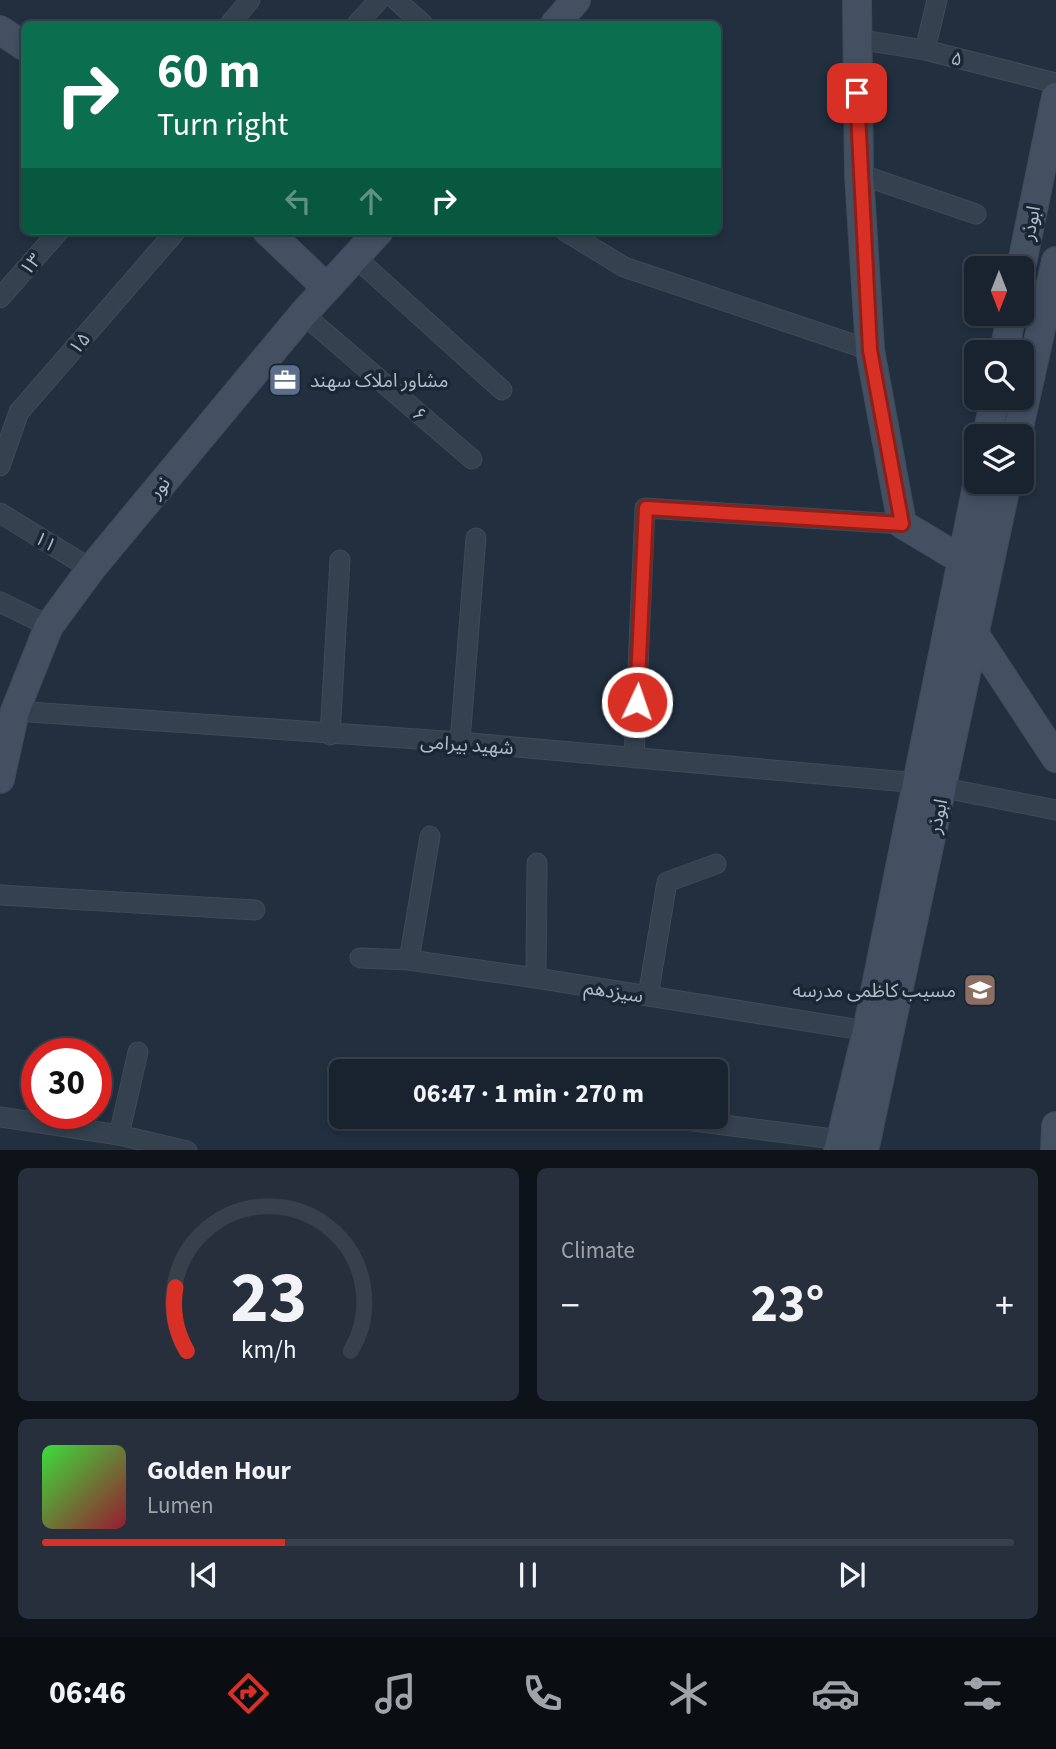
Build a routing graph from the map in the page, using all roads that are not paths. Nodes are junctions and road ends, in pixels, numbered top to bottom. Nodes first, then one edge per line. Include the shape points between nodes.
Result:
1 (250, 0) edge
2 (379, 0) edge
3 (576, 0) edge
4 (857, 0) edge
5 (937, 0) edge
6 (402, 5) edge
7 (232, 21) edge
8 (359, 21) edge
9 (420, 21) edge
10 (558, 21) edge
11 (856, 39) junction
12 (925, 50) junction
13 (1056, 83) edge
14 (1056, 97) edge
15 (859, 174) junction
16 (976, 214) dead end
17 (55, 235) edge
18 (173, 235) edge
19 (271, 235) edge
20 (375, 235) edge
21 (572, 235) edge
22 (1023, 256) edge
23 (355, 257) junction
24 (1056, 261) edge
25 (327, 288) junction
26 (0, 298) edge
27 (303, 314) junction
28 (870, 350) junction
29 (502, 390) dead end
30 (1020, 424) edge
31 (472, 459) dead end
32 (0, 466) edge
33 (978, 494) edge
34 (1002, 494) edge
35 (0, 513) edge
36 (902, 524) junction
37 (476, 538) dead end
38 (340, 560) dead end
39 (975, 563) junction
40 (92, 569) junction
41 (0, 602) edge
42 (49, 626) junction
43 (975, 635) junction
44 (15, 711) junction
45 (330, 735) junction
46 (460, 742) junction
47 (634, 758) junction
48 (1056, 758) edge
49 (0, 779) edge
50 (931, 785) junction
51 (1056, 810) edge
52 (430, 835) dead end
53 (537, 863) dead end
54 (716, 864) dead end
55 (0, 895) edge
56 (256, 911) dead end
57 (360, 958) dead end
58 (409, 960) junction
59 (536, 978) junction
60 (648, 996) junction
61 (867, 1031) junction
62 (138, 1052) dead end
63 (0, 1117) edge
64 (1056, 1126) edge
65 (728, 1128) edge
66 (119, 1135) junction
67 (847, 1147) edge
68 (187, 1150) edge
69 (1055, 1150) edge

1 - 7 street
2 - 8 street
3 - 10 main road
4 - 11 main road
5 - 12 street
6 - 9 street
11 - 12 street, ۵
11 - 15 main road
12 - 13 street, ۵
14 - 22 main road, ابوذر
15 - 16 street
15 - 28 main road
17 - 26 street, ۱۳
18 - 32 street, ۱۵ via 19,412
19 - 25 main road
20 - 23 main road, نور
21 - 28 street via 624,267
23 - 25 main road, نور
23 - 29 street
24 - 30 main road, ابوذر
25 - 27 main road, نور
27 - 31 street, ۶
27 - 40 main road, نور
28 - 36 main road
33 - 39 main road, ابوذر
34 - 39 main road, ابوذر
35 - 40 street, ۱۱
36 - 39 main road
36 - 47 street via 646,508
37 - 46 street
38 - 45 street
39 - 43 main road, ابوذر
39 - 50 main road, ابوذر
40 - 42 main road, نور
41 - 42 street
42 - 44 main road, نور
43 - 48 main road
43 - 50 main road, ابوذر
44 - 45 street, شهید بیرامی
44 - 49 main road, نور
45 - 46 street, شهید بیرامی
46 - 47 street, شهید بیرامی
47 - 50 street, شهید بیرامی
50 - 51 street, شهید بیرامی
50 - 61 main road, ابوذر
50 - 67 main road, ابوذر
52 - 58 street
53 - 59 street
54 - 60 street via 667,882
55 - 56 street
57 - 58 street, سیزدهم
58 - 59 street, سیزدهم
59 - 60 street, سیزدهم
60 - 61 street, سیزدهم
61 - 67 main road, ابوذر
62 - 66 street
63 - 66 street
64 - 69 main road
65 - 67 street
66 - 68 street

